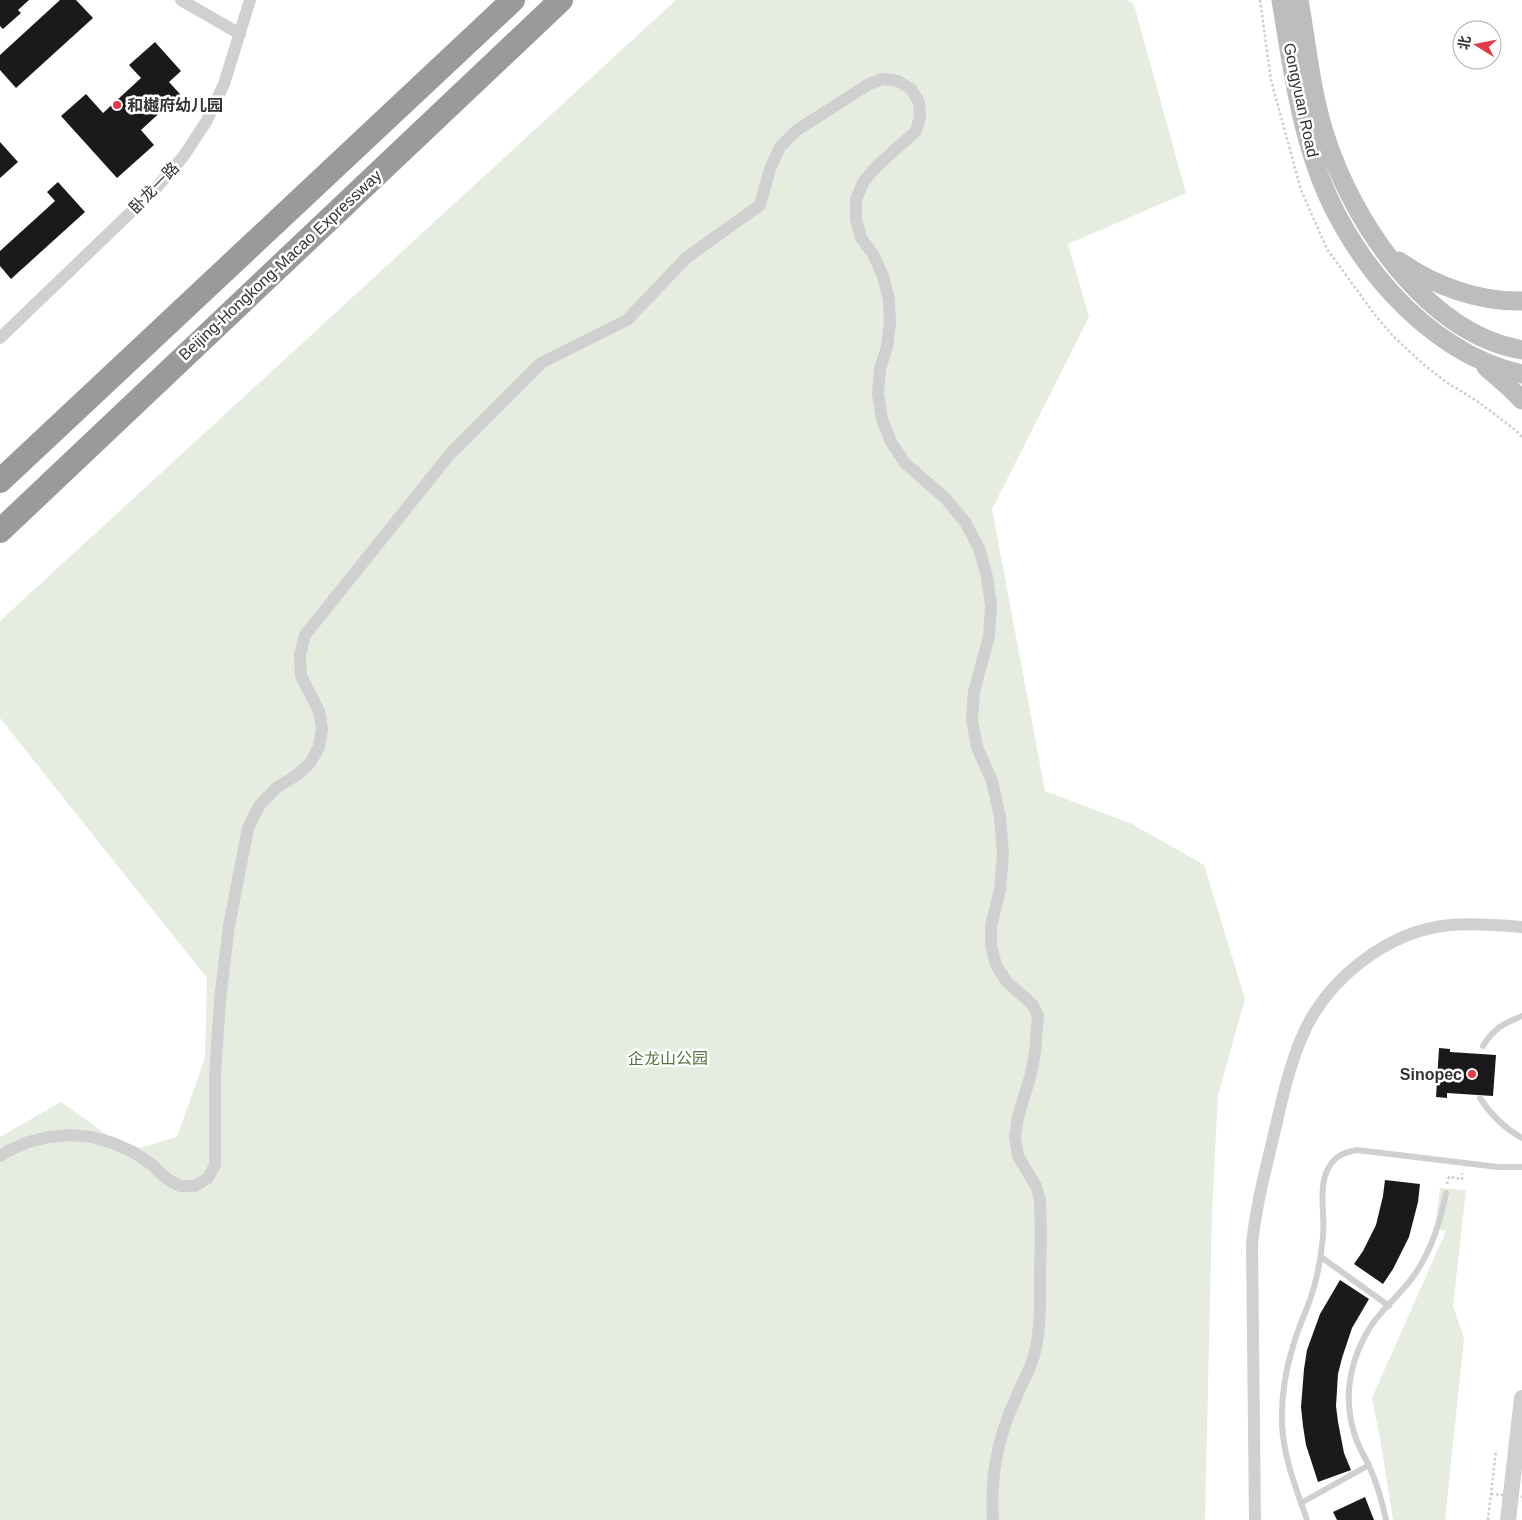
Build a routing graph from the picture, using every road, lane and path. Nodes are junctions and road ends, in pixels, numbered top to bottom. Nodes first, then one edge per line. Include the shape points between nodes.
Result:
1 (181, 0) edge
2 (250, 0) edge
3 (513, 0) edge
4 (561, 0) edge
5 (1281, 0) edge
6 (1299, 0) edge
7 (240, 34) junction
8 (1383, 249) junction
9 (1522, 301) edge
10 (0, 338) edge
11 (1522, 350) edge
12 (1473, 357) junction
13 (1522, 374) edge
14 (1522, 400) edge
15 (0, 480) edge
16 (0, 531) edge
17 (1522, 927) edge
18 (1522, 1016) edge
19 (1483, 1046) dead end
20 (1480, 1098) dead end
21 (1522, 1138) edge
22 (0, 1156) edge
23 (1454, 1162) junction
24 (1522, 1167) edge
25 (1446, 1193) joint
26 (1321, 1257) junction
27 (1389, 1306) junction
28 (1522, 1398) edge
29 (1496, 1450) dead end
30 (1369, 1465) junction
31 (1491, 1494) junction
32 (1522, 1497) edge
33 (1301, 1503) junction
34 (993, 1520) edge
35 (1255, 1520) edge
36 (1306, 1520) edge
37 (1386, 1520) edge
38 (1488, 1520) edge
39 (1508, 1520) edge

1 - 7 street
2 - 7 street, 卧龙一路
3 - 15 highway, Beijing-Hongkong-Macao Expressway
4 - 16 highway, Beijing-Hongkong-Macao Expressway
5 - 12 main road, Gongyuan Road via 1301,114 1314,161 1333,207 1354,243 1386,286 1432,330
6 - 8 main road, Gongyuan Road via 1324,133 1347,191
7 - 10 street, 卧龙一路 via 216,104 183,157 156,188
8 - 9 main road via 1407,267 1445,286 1479,297
8 - 11 main road, Gongyuan Road via 1412,284 1456,323 1485,339
12 - 13 main road, Gongyuan Road
12 - 14 main road
17 - 35 street via 1449,925 1401,938 1350,971 1314,1012 1301,1038 1283,1094 1258,1200 1252,1244
18 - 19 lane via 1491,1033
20 - 21 lane via 1498,1122
22 - 34 street via 28,1142 49,1137 92,1137 133,1152 180,1186 195,1186 208,1178 215,1165 215,1075 220,1000 229,926 248,828 259,806 276,788 297,775 319,747 322,729 319,711 301,676 300,655 305,635 450,454 541,363 627,320 686,258 760,205 780,147 797,130 869,84 883,79 898,81 911,89 919,102 920,117 916,131 870,173 856,199 856,219 861,238 883,276 888,299 890,323 878,394 882,419 891,442 905,462 946,499 965,522 979,548 987,577 991,606 989,636 974,692 972,720 1000,817 1003,854 1000,890 991,926 991,946 996,965 1007,982 1032,1004 1038,1016 1036,1052 1015,1137 1018,1156 1036,1186 1040,1200 1039,1332 1027,1377 1003,1431 994,1466
23 - 24 lane
23 - 25 path via 1452,1172 1463,1173 1462,1179 1448,1177
23 - 26 lane via 1357,1150 1333,1160 1325,1175
25 - 27 lane via 1440,1221 1427,1254 1404,1290
26 - 27 lane
26 - 33 lane via 1286,1371 1283,1398 1285,1452
27 - 30 lane via 1362,1340 1350,1382 1352,1425
28 - 39 street
29 - 31 path
30 - 33 lane
30 - 37 lane
31 - 32 path, bridge
31 - 38 path
33 - 36 lane

